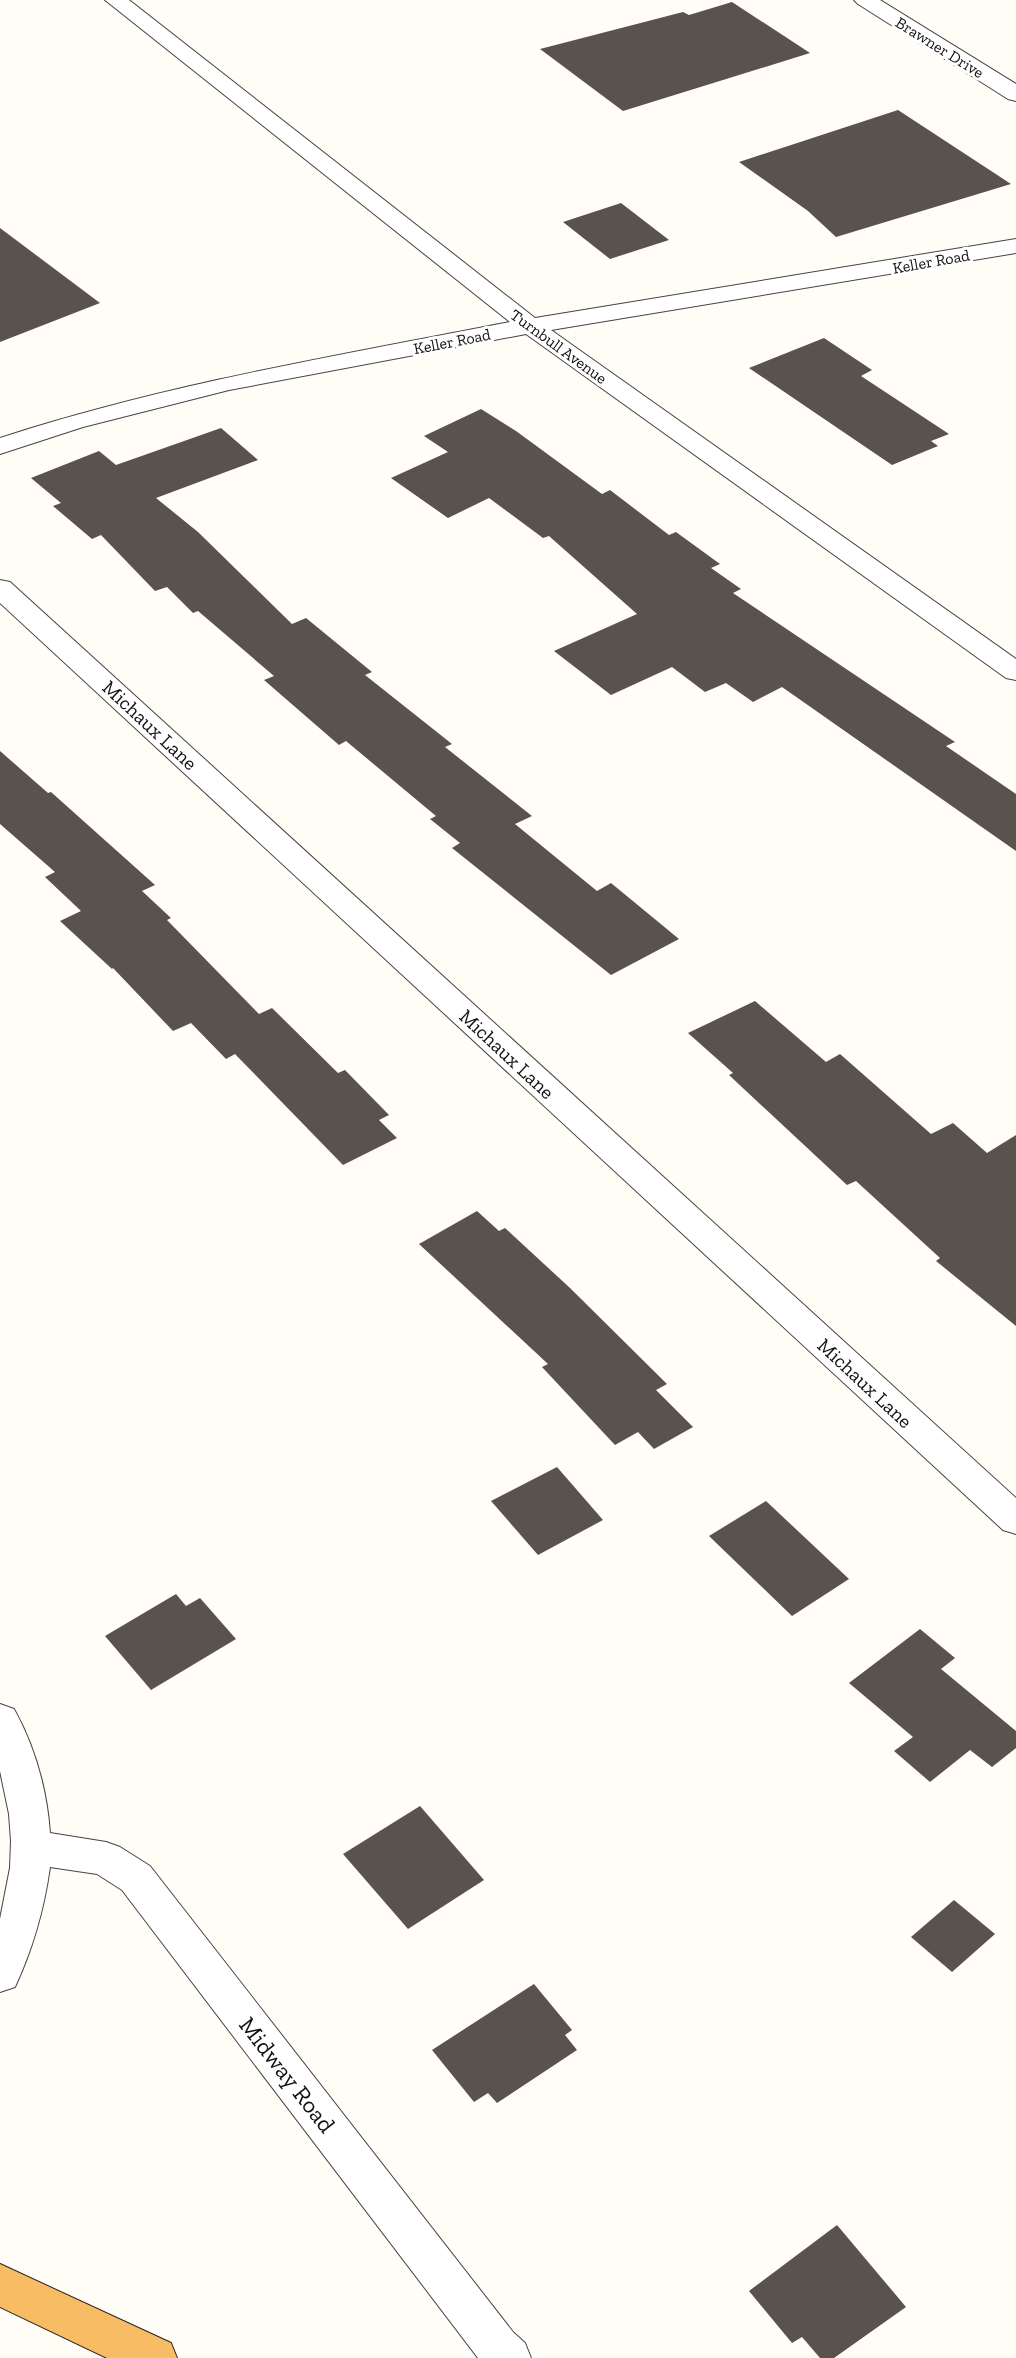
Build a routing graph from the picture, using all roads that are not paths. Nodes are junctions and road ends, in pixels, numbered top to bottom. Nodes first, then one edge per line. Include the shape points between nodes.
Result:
1 (116, 0) edge
2 (865, 0) edge
3 (1016, 94) edge
4 (1016, 246) edge
5 (530, 326) junction
6 (0, 446) edge
7 (0, 588) edge
8 (1016, 672) edge
9 (1016, 1520) edge
10 (0, 1720) edge
11 (31, 1852) junction
12 (0, 1974) edge
13 (0, 2285) edge
14 (156, 2358) edge
15 (509, 2358) edge

1 - 5 street, Turnbull Avenue
2 - 3 street, Brawner Drive
4 - 5 street, Keller Road
5 - 6 street, Keller Road via 228,383
5 - 8 street, Turnbull Avenue
7 - 9 street, Michaux Lane
10 - 11 street via 21,1772
11 - 12 street via 28,1890 15,1940
11 - 15 street, Midway Road via 55,1850 106,1859 136,1878
13 - 14 highway

